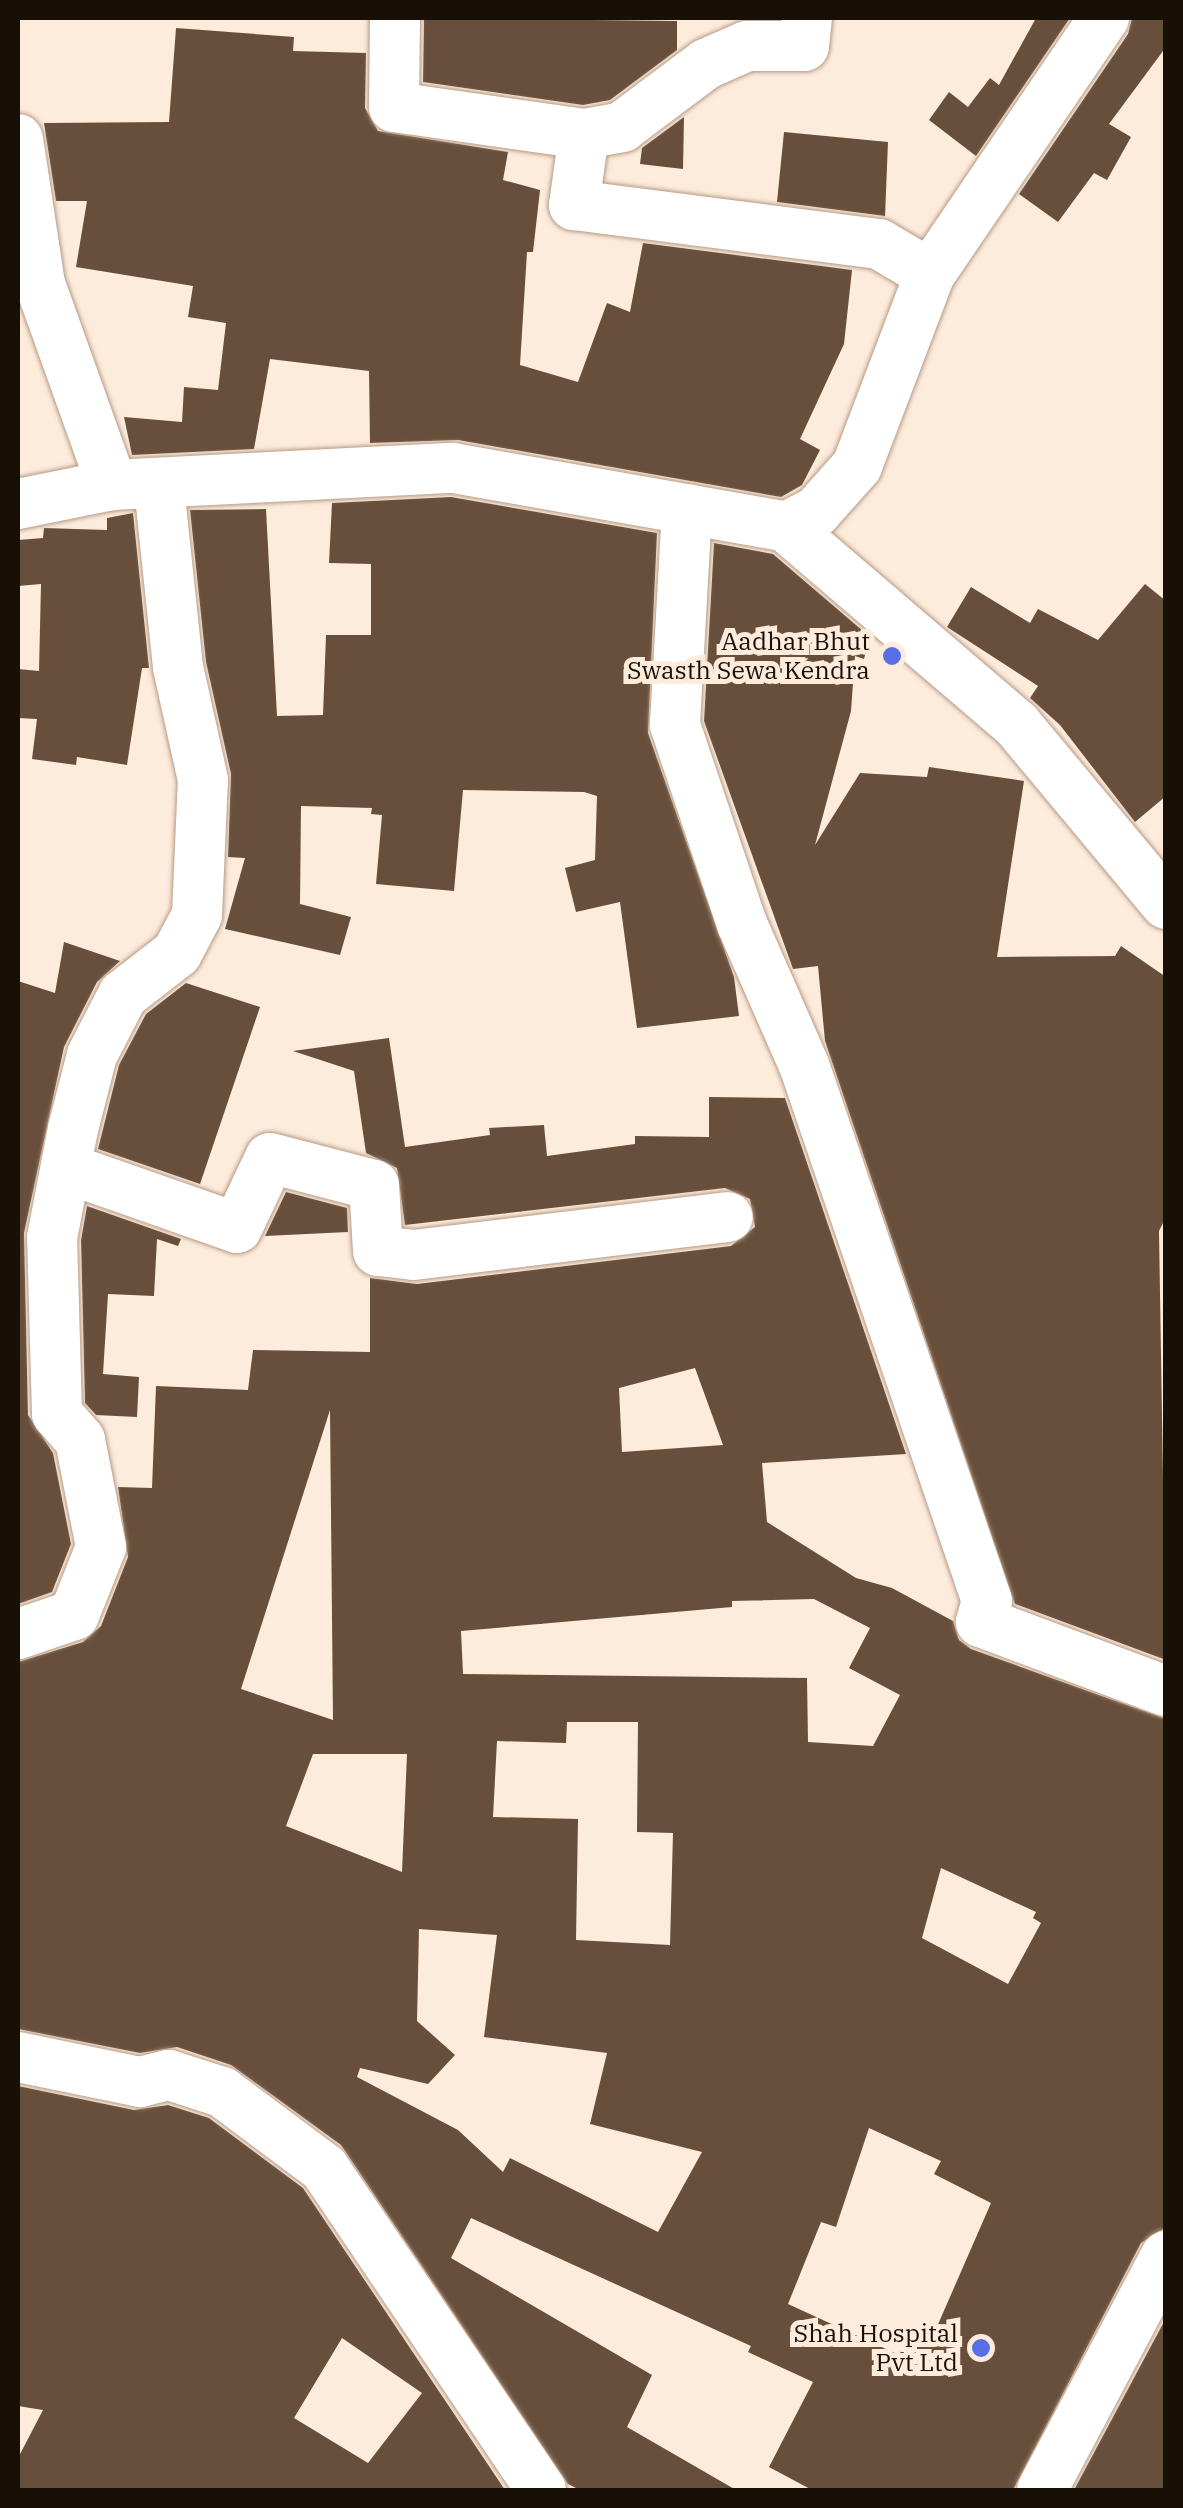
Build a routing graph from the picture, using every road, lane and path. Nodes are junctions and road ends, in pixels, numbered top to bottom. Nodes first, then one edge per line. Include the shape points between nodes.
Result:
1 (396, 18) edge
2 (807, 18) edge
3 (1104, 18) edge
4 (584, 134) junction
5 (18, 139) edge
6 (930, 274) junction
7 (136, 486) junction
8 (18, 504) edge
9 (687, 509) junction
10 (786, 527) junction
11 (1166, 904) edge
12 (66, 1168) junction
13 (728, 1217) dead end
14 (18, 1634) edge
15 (1166, 1691) edge
16 (18, 2058) edge
17 (1166, 2256) edge
18 (541, 2490) edge
19 (1042, 2490) edge

1 - 4 street via 394,108
2 - 4 street via 804,46 747,46 706,64 622,126
3 - 6 street
4 - 6 street via 574,206 880,244
5 - 7 street via 40,284
6 - 10 street via 857,466 817,511
7 - 8 street
7 - 9 street via 453,468
7 - 12 street via 203,780 197,915 178,953 123,996 92,1055
9 - 10 street
9 - 15 street via 675,725 742,924 816,1102 986,1601 981,1622
10 - 11 street via 1017,725
12 - 13 street via 237,1228 270,1158 374,1185 378,1251 414,1255
12 - 14 street via 52,1238 58,1414 80,1440 102,1547 74,1616
16 - 18 street via 140,2082 169,2075 222,2092 324,2168
17 - 19 street

